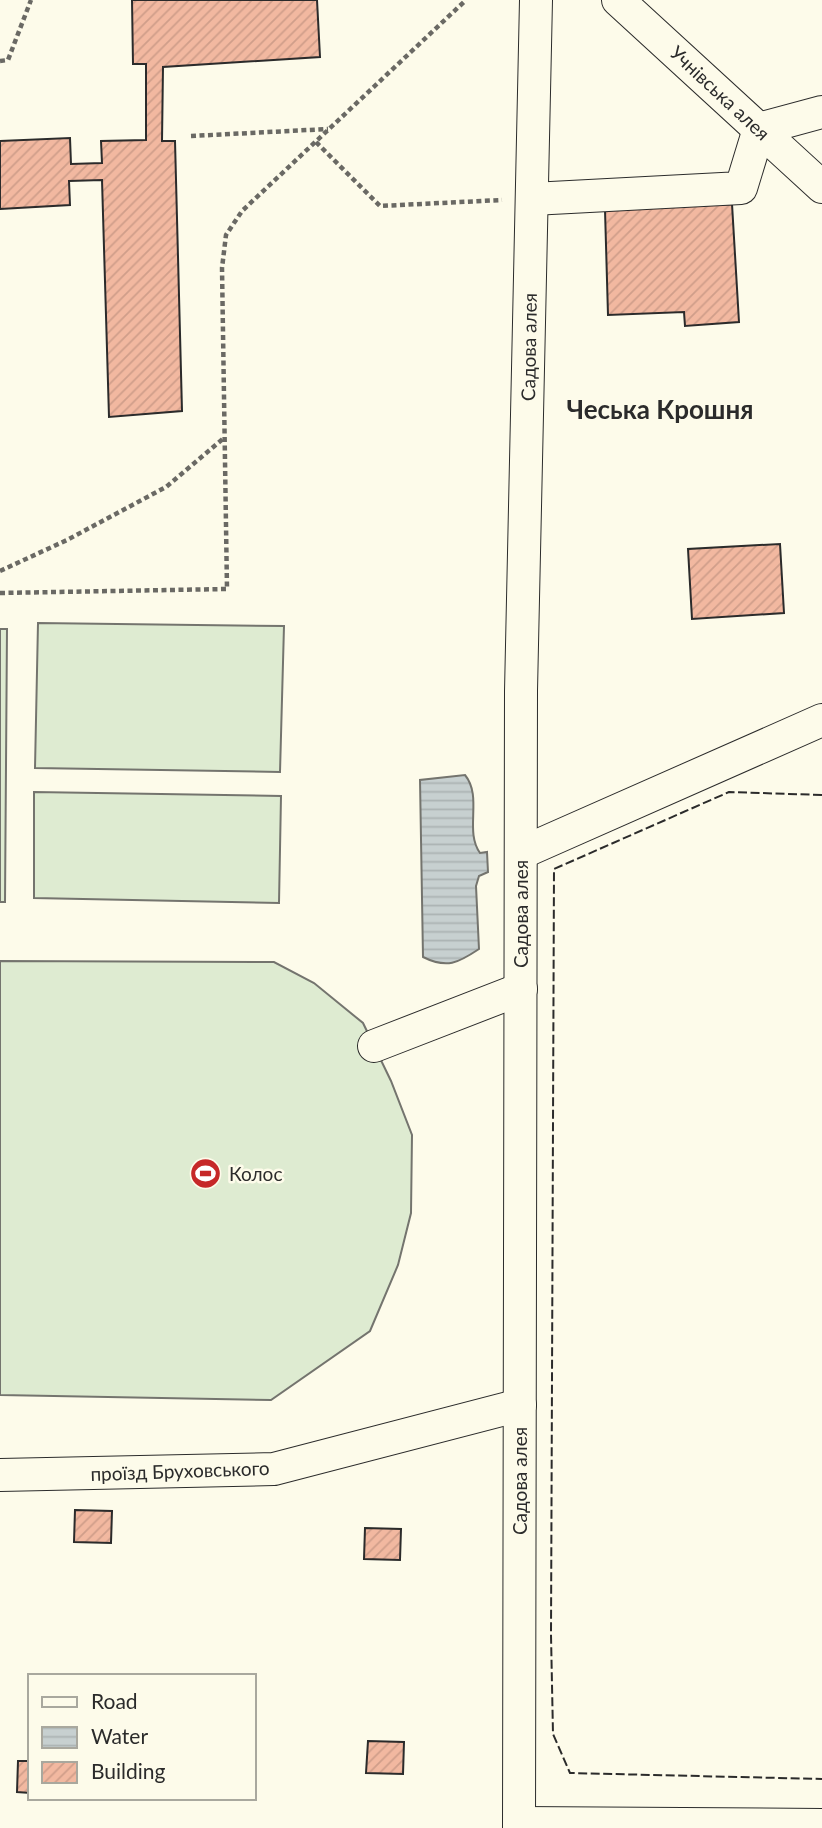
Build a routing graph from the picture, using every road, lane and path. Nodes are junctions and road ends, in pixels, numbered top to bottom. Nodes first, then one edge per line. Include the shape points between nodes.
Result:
1 (31, 0) edge
2 (466, 0) edge
3 (536, 0) edge
4 (618, 0) edge
5 (0, 61) edge
6 (822, 112) edge
7 (329, 129) junction
8 (759, 129) junction
9 (191, 135) dead end
10 (316, 142) junction
11 (822, 187) edge
12 (532, 199) junction
13 (225, 438) junction
14 (0, 571) edge
15 (0, 593) edge
16 (822, 720) edge
17 (521, 853) junction
18 (521, 989) junction
19 (374, 1046) dead end
20 (520, 1405) junction
21 (0, 1475) edge
22 (822, 1825) edge
23 (519, 1826) edge

1 - 5 path via 8,60
2 - 7 path
3 - 12 street, Садова алея
4 - 8 street, Учнівська алея
6 - 8 street
7 - 9 path
7 - 10 path
8 - 11 street, Учнівська алея
8 - 12 street via 741,188
10 - 12 path via 380,206
10 - 13 path via 242,211 226,235 222,268
12 - 17 street, Садова алея
13 - 14 path via 166,486
13 - 15 path via 227,589
16 - 17 street
17 - 18 street, Садова алея
18 - 19 street
18 - 20 street, Садова алея
20 - 21 street, проїзд Бруховського via 274,1469
20 - 23 street, Садова алея
22 - 23 street

